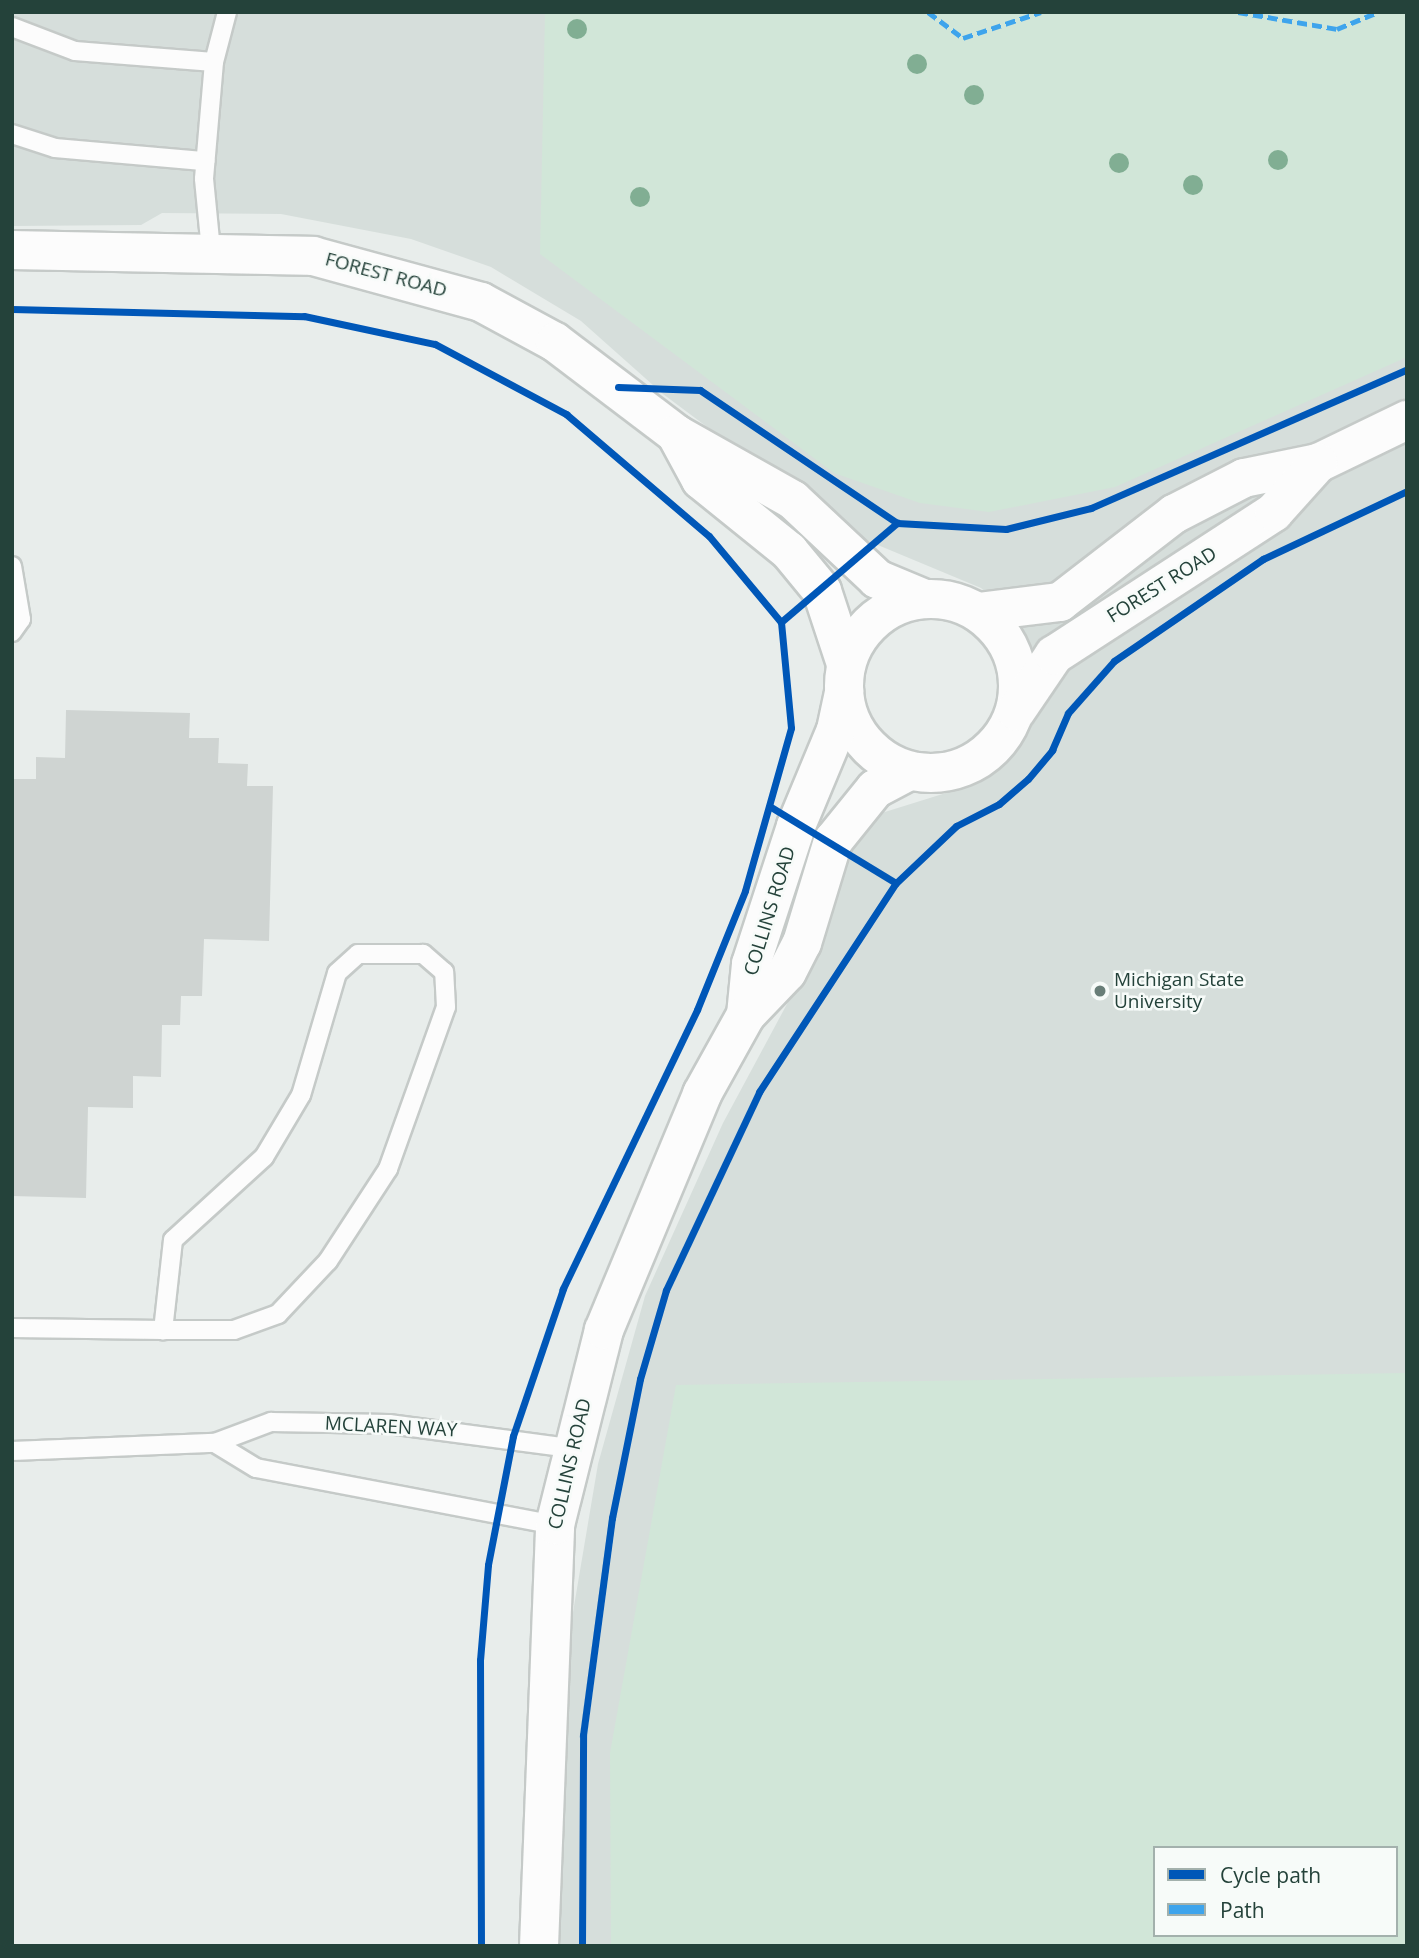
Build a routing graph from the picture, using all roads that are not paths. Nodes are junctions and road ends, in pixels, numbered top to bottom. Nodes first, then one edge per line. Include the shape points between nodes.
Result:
1 (227, 12) edge
2 (12, 27) edge
3 (214, 62) junction
4 (12, 134) edge
5 (205, 161) junction
6 (12, 250) edge
7 (211, 250) junction
8 (1407, 420) edge
9 (676, 434) junction
10 (1318, 463) junction
11 (12, 566) edge
12 (925, 599) junction
13 (978, 612) junction
14 (12, 632) edge
15 (845, 677) junction
16 (1015, 714) junction
17 (909, 771) junction
18 (746, 1015) junction
19 (12, 1328) edge
20 (163, 1330) junction
21 (215, 1443) junction
22 (570, 1448) junction
23 (12, 1451) edge
24 (555, 1525) junction
25 (539, 1946) edge

1 - 3 lane
2 - 3 lane via 75,51
3 - 5 lane
4 - 5 lane via 55,148
5 - 7 lane
6 - 7 street, FOREST ROAD
7 - 9 street, FOREST ROAD via 356,263 481,302 555,342
8 - 10 street, FOREST ROAD
9 - 12 street, FOREST ROAD via 793,500 877,579
9 - 15 street, FOREST ROAD via 701,480 789,551 822,590
10 - 13 street, FOREST ROAD via 1244,478 1174,514 1060,602
10 - 16 street, FOREST ROAD via 1274,512 1054,655
11 - 14 lane via 21,619
12 - 13 street
12 - 15 street via 876,619
13 - 16 street via 1014,656
15 - 17 street via 863,741
15 - 18 street, COLLINS ROAD via 836,730 796,826 751,964
16 - 17 street via 985,756 961,769
17 - 18 street, COLLINS ROAD via 875,789 834,841 792,962
18 - 22 street, COLLINS ROAD via 702,1094 632,1251
19 - 20 lane
20 - 20 lane via 234,1330 278,1314 328,1261 387,1169 446,1007 444,972 423,954 358,954 337,973 301,1095 264,1157 173,1240
21 - 22 lane, MCLAREN WAY via 271,1422 350,1423 513,1436
21 - 23 lane, MCLAREN WAY
21 - 24 lane via 256,1468
22 - 24 street, COLLINS ROAD
24 - 25 street, COLLINS ROAD

